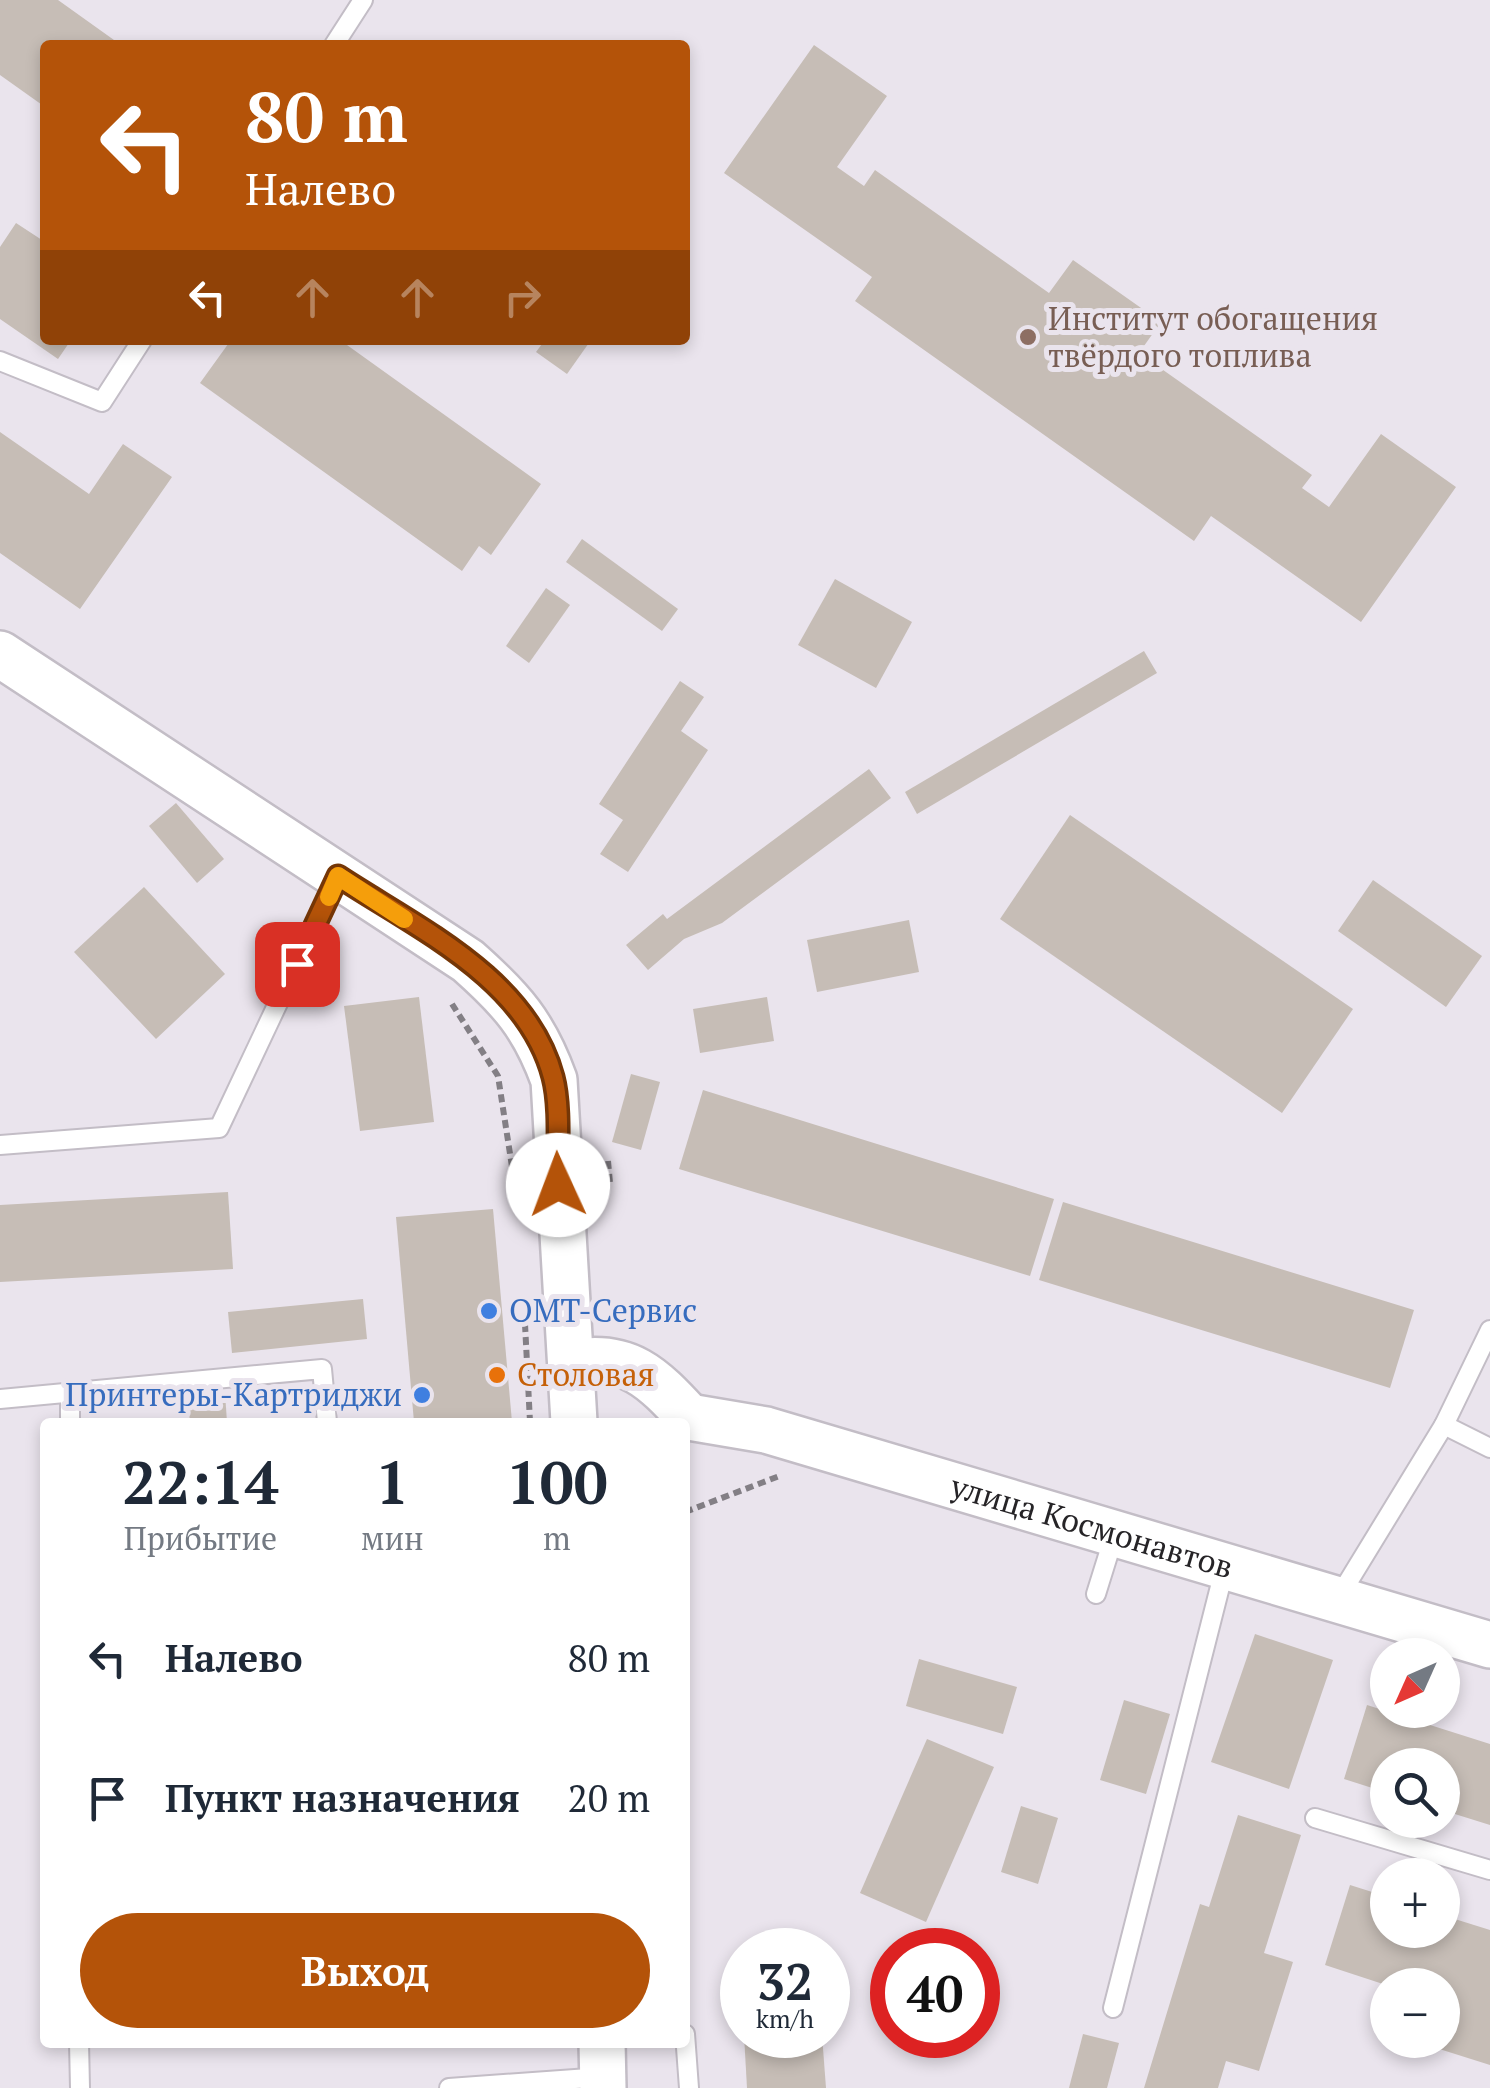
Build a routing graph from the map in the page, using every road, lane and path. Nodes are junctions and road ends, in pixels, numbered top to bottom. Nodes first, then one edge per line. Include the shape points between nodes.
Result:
1 (357, 2) edge
2 (337, 40) edge
3 (139, 345) edge
4 (0, 360) edge
5 (0, 654) edge
6 (338, 876) junction
7 (446, 994) dead end
8 (0, 1145) edge
9 (608, 1161) dead end
10 (610, 1183) dead end
11 (520, 1229) dead end
12 (524, 1306) dead end
13 (1490, 1330) edge
14 (572, 1363) junction
15 (70, 1392) junction
16 (0, 1398) edge
17 (70, 1418) edge
18 (327, 1418) edge
19 (530, 1418) edge
20 (574, 1418) edge
21 (684, 1418) edge
22 (690, 1420) edge
23 (1444, 1425) junction
24 (1490, 1448) edge
25 (1115, 1533) junction
26 (1225, 1566) junction
27 (1096, 1594) dead end
28 (1337, 1600) junction
29 (1490, 1645) edge
30 (1315, 1818) dead end
31 (1490, 1870) edge
32 (1113, 2008) dead end
33 (79, 2048) edge
34 (686, 2048) edge
35 (603, 2069) edge
36 (80, 2088) edge
37 (448, 2088) edge
38 (689, 2088) edge

1 - 2 lane
3 - 4 lane via 102,402
5 - 6 street
6 - 8 lane via 219,1128
6 - 14 street via 468,961 506,995 540,1042 554,1080
7 - 11 path via 498,1076
9 - 10 path
12 - 19 path
13 - 23 lane
14 - 20 street
14 - 21 street via 620,1362 647,1376
15 - 16 lane
15 - 17 lane
15 - 18 lane via 322,1369
22 - 25 street, улица Космонавтов via 766,1430
23 - 24 lane
23 - 28 lane
25 - 26 street, улица Космонавтов
25 - 27 lane
26 - 28 street, улица Космонавтов
26 - 32 lane
28 - 29 street, улица Космонавтов
30 - 31 lane
33 - 36 lane
34 - 38 lane
35 - 37 lane

